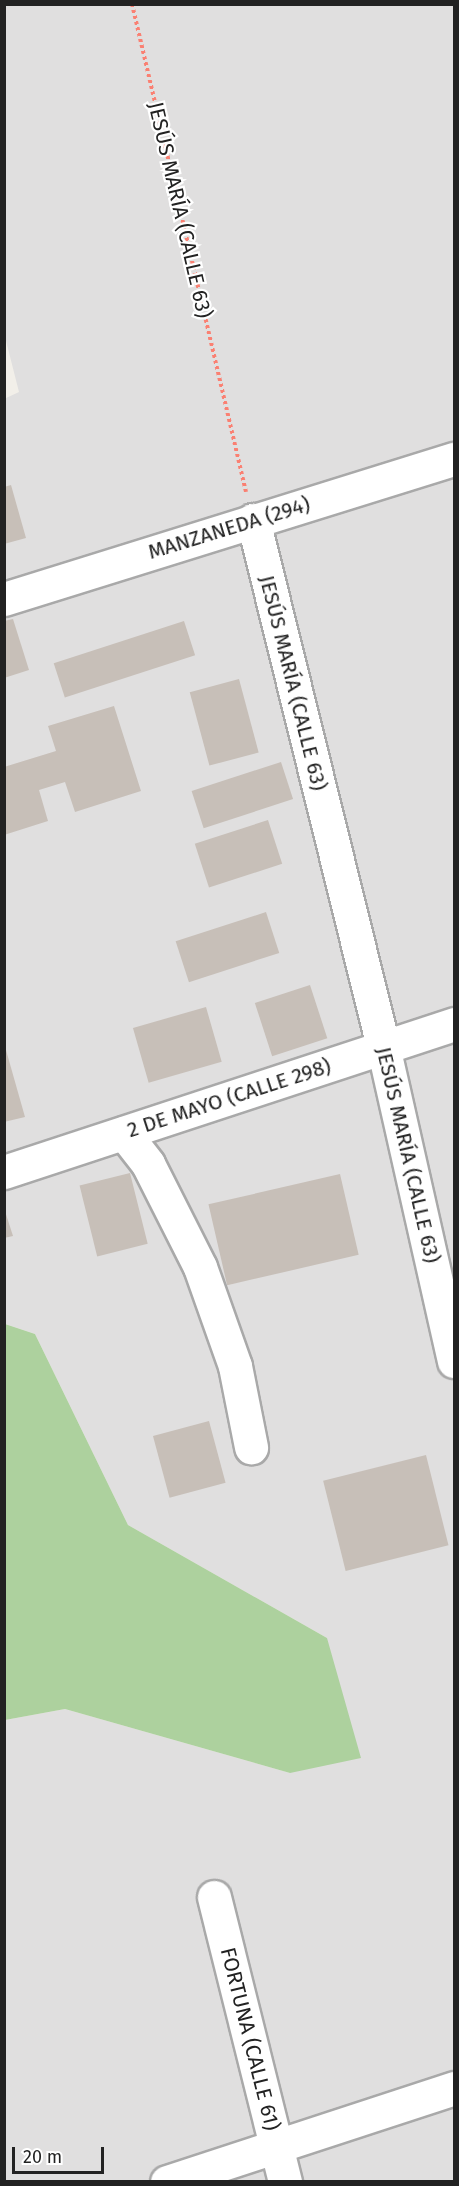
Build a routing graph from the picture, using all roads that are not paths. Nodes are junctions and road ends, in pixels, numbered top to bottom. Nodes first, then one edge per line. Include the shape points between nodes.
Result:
1 (454, 459) edge
2 (253, 520) junction
3 (4, 599) edge
4 (454, 1024) edge
5 (383, 1046) junction
6 (124, 1133) junction
7 (4, 1172) edge
8 (454, 1361) edge
9 (251, 1447) dead end
10 (214, 1897) dead end
11 (454, 2088) edge
12 (276, 2142) junction
13 (167, 2181) edge
14 (285, 2181) edge

1 - 2 street, MANZANEDA (294)
2 - 3 street, MANZANEDA (294)
2 - 5 street, JESÚS MARÍA (CALLE 63)
4 - 5 street, 2 DE MAYO (CALLE 298)
5 - 6 street, 2 DE MAYO (CALLE 298)
5 - 8 street, JESÚS MARÍA (CALLE 63)
6 - 7 street, 2 DE MAYO (CALLE 298)
6 - 9 street via 148,1164 200,1267 235,1366
10 - 12 street, FORTUNA (CALLE 61)
11 - 12 street
12 - 13 street
12 - 14 street, FORTUNA (CALLE 61)

